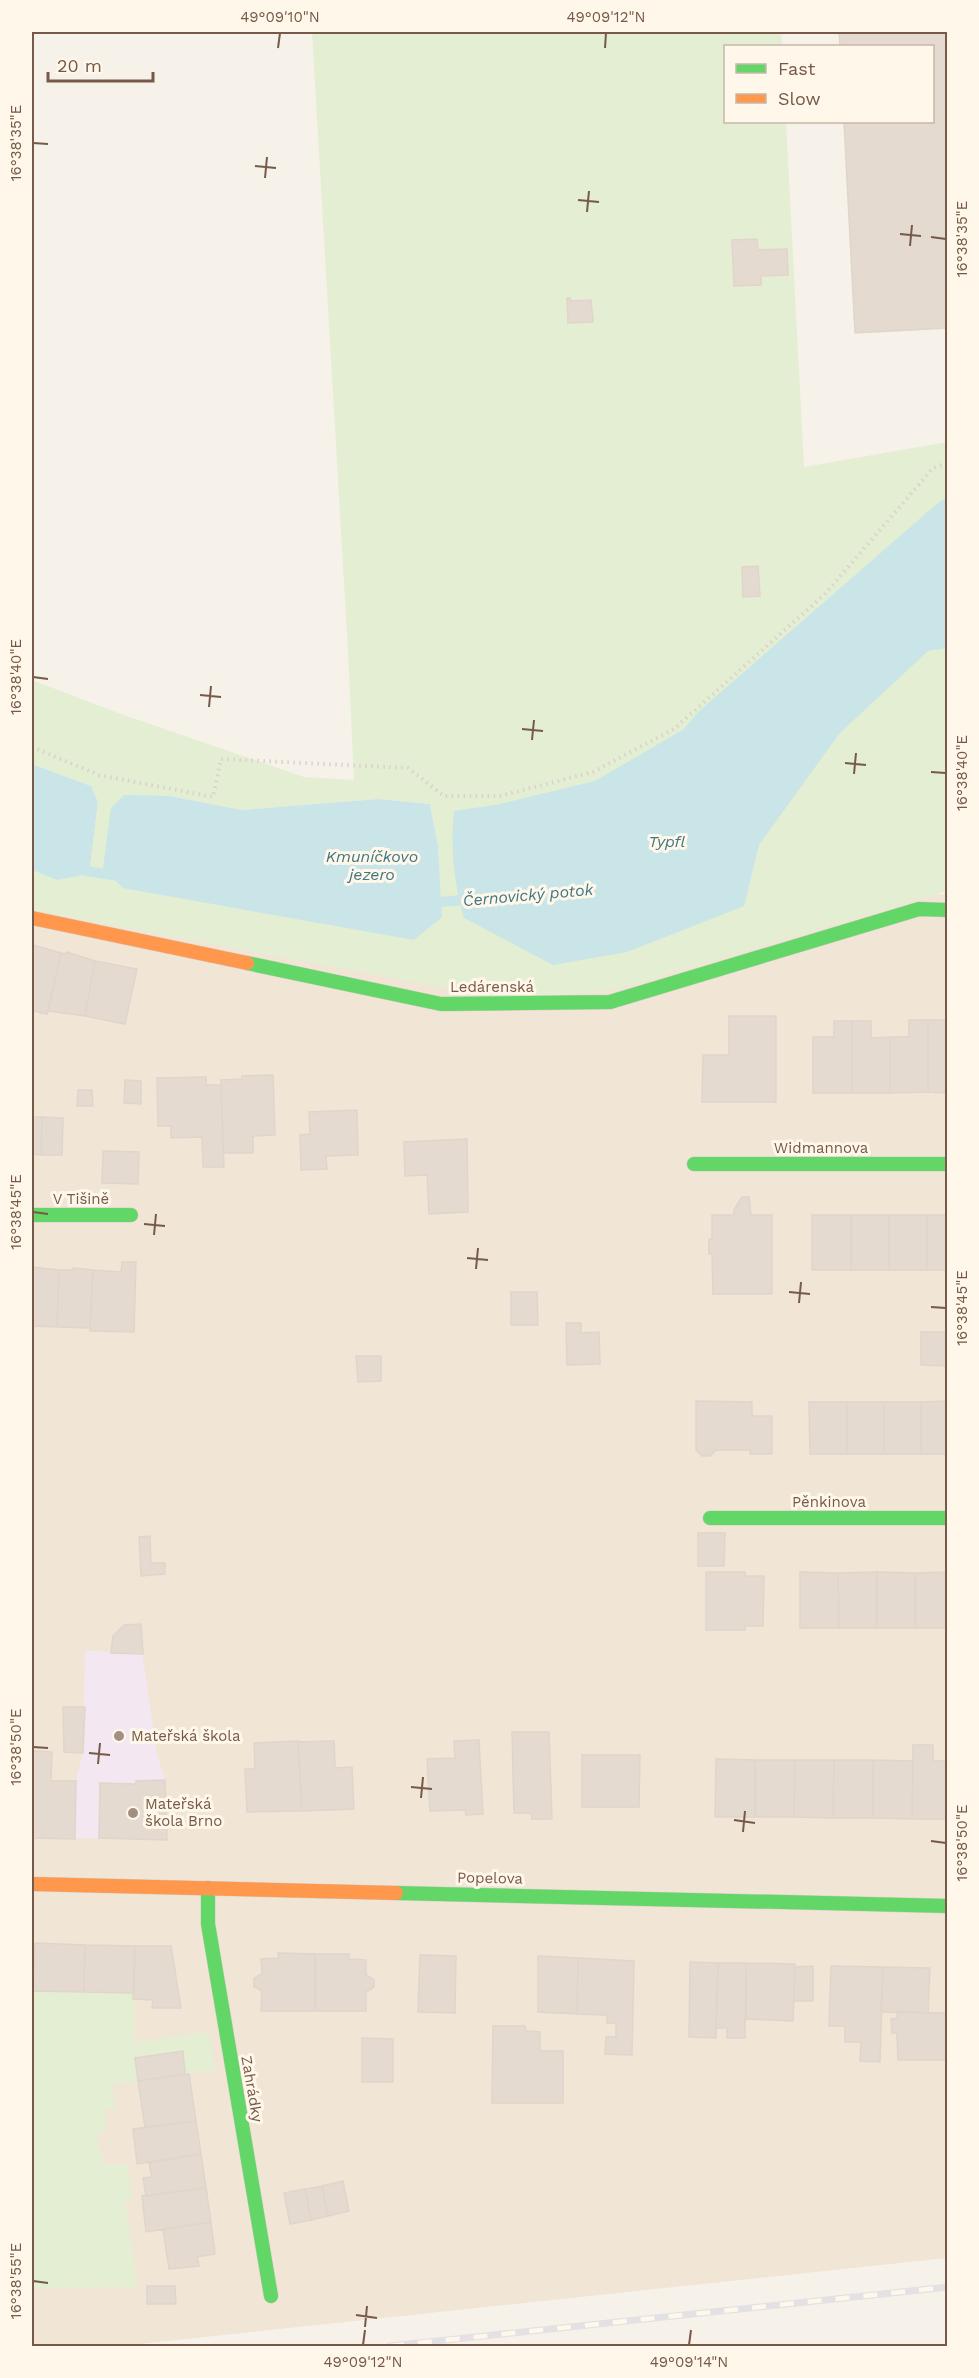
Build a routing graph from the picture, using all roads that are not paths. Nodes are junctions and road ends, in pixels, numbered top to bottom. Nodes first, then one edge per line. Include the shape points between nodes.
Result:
1 (948, 910) edge
2 (32, 918) edge
3 (694, 1164) dead end
4 (948, 1164) edge
5 (32, 1215) edge
6 (131, 1215) dead end
7 (710, 1518) dead end
8 (948, 1518) edge
9 (32, 1884) edge
10 (208, 1888) junction
11 (948, 1906) edge
12 (271, 2296) dead end

1 - 2 street, Ledárenská via 919,909 610,1002 441,1004
3 - 4 street, Widmannova
5 - 6 street, V Tišině
7 - 8 street, Pěnkinova
9 - 10 street, Popelova
10 - 11 street, Popelova
10 - 12 street, Zahrádky via 208,1924

